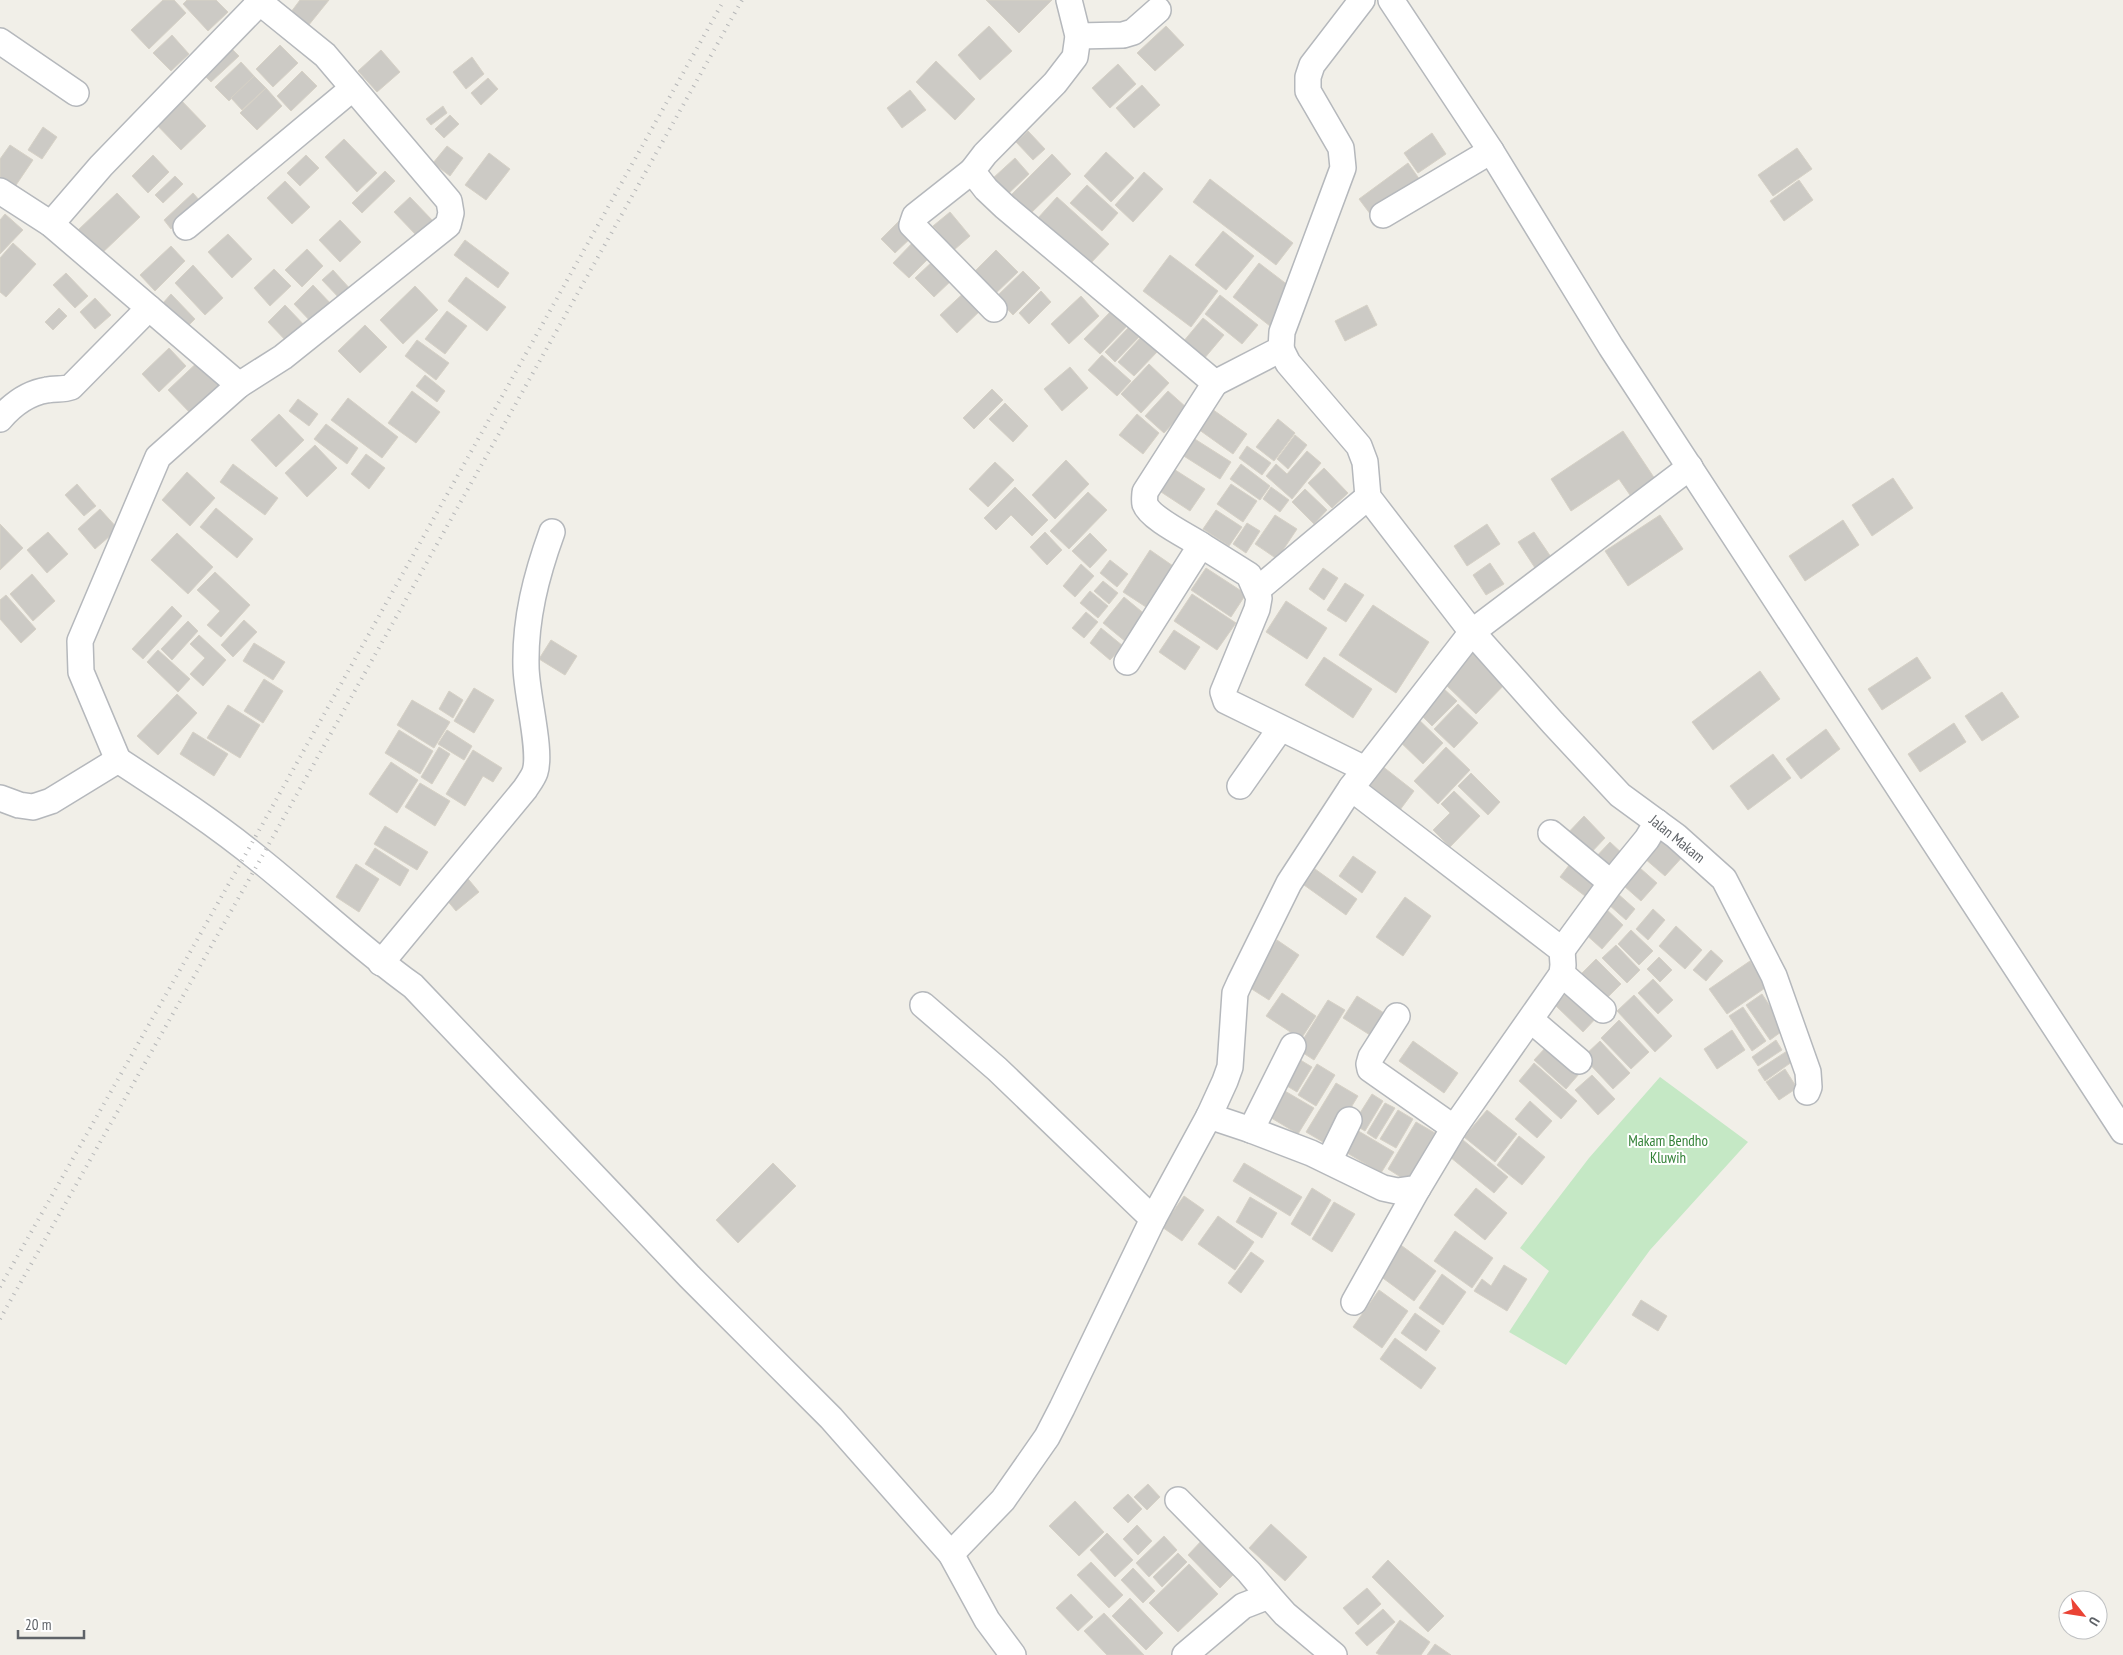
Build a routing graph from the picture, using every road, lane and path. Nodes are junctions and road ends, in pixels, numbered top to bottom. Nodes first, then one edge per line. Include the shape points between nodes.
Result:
1 (1069, 0) edge
2 (1362, 0) edge
3 (1391, 0) edge
4 (259, 1) edge
5 (1158, 10) dead end
6 (1078, 36) junction
7 (0, 41) edge
8 (353, 88) junction
9 (76, 93) dead end
10 (1491, 151) junction
11 (972, 171) junction
12 (0, 191) edge
13 (1383, 215) dead end
14 (51, 224) junction
15 (186, 227) dead end
16 (149, 308) junction
17 (994, 310) dead end
18 (1281, 350) junction
19 (1215, 383) junction
20 (239, 385) junction
21 (0, 419) edge
22 (1690, 467) junction
23 (1368, 497) junction
24 (552, 532) dead end
25 (1200, 544) junction
26 (1257, 590) junction
27 (1472, 632) junction
28 (1127, 662) dead end
29 (1280, 729) junction
30 (118, 760) junction
31 (1358, 778) junction
32 (1240, 786) dead end
33 (0, 798) edge
34 (1657, 822) junction
35 (1551, 833) dead end
36 (1611, 883) junction
37 (1562, 950) junction
38 (381, 963) junction
39 (1562, 974) junction
40 (923, 1005) dead end
41 (1603, 1010) dead end
42 (1397, 1016) dead end
43 (1531, 1020) junction
44 (1293, 1046) dead end
45 (1579, 1061) dead end
46 (1807, 1092) dead end
47 (1209, 1116) junction
48 (1349, 1120) dead end
49 (1454, 1128) junction
50 (1251, 1130) junction
51 (2123, 1132) edge
52 (1328, 1161) junction
53 (1418, 1188) junction
54 (1153, 1219) junction
55 (1354, 1302) dead end
56 (1178, 1500) dead end
57 (951, 1554) junction
58 (1269, 1596) junction
59 (1013, 1655) edge
60 (1186, 1655) edge
61 (1334, 1655) edge

1 - 6 street
2 - 18 street via 1312,64 1308,77 1308,91 1341,148 1343,168 1282,332
3 - 10 street
4 - 8 street via 325,54
4 - 14 street via 101,166
5 - 6 street via 1128,34
6 - 11 street via 1075,57 1055,83
7 - 9 street
8 - 15 street
8 - 20 street via 449,201 448,225 283,357
10 - 13 street
10 - 22 street
11 - 17 street via 915,216 912,225
11 - 19 street via 1005,207
12 - 14 street
14 - 16 street
16 - 20 street
16 - 21 street via 71,388 48,389 33,394
18 - 19 street
18 - 23 street via 1288,363 1359,446 1365,462
19 - 25 street via 1144,498 1145,505 1155,516
20 - 30 street via 148,455 80,642 82,672
22 - 27 street
22 - 51 street
23 - 26 street
23 - 27 street, Jalan Makam
24 - 38 street via 538,570 528,617 526,667 536,752 535,772 525,789
25 - 26 street via 1250,575
25 - 28 street
26 - 29 street via 1258,609 1223,692 1226,702
27 - 31 street
27 - 34 street, Jalan Makam via 1620,795
29 - 31 street
29 - 32 street
30 - 33 street via 51,801 33,807
30 - 38 street via 219,828
31 - 37 street
31 - 47 street via 1289,883 1240,982 1236,993 1230,1067
34 - 36 street
34 - 46 street, Jalan Makam via 1724,879 1774,976 1808,1072
35 - 36 street
36 - 37 street
37 - 39 street
38 - 57 street via 414,986 690,1277 831,1418
39 - 41 street
39 - 43 street
40 - 54 street via 997,1069
42 - 49 street via 1371,1056 1369,1067
43 - 45 street
43 - 49 street
44 - 50 street
47 - 50 street
47 - 54 street
48 - 52 street
49 - 53 street
50 - 52 street
52 - 53 street via 1383,1188 1397,1191
53 - 55 street
54 - 57 street via 1047,1436 1003,1500
56 - 58 street via 1250,1572
57 - 59 street via 987,1620
58 - 60 street via 1243,1606
58 - 61 street via 1285,1614

